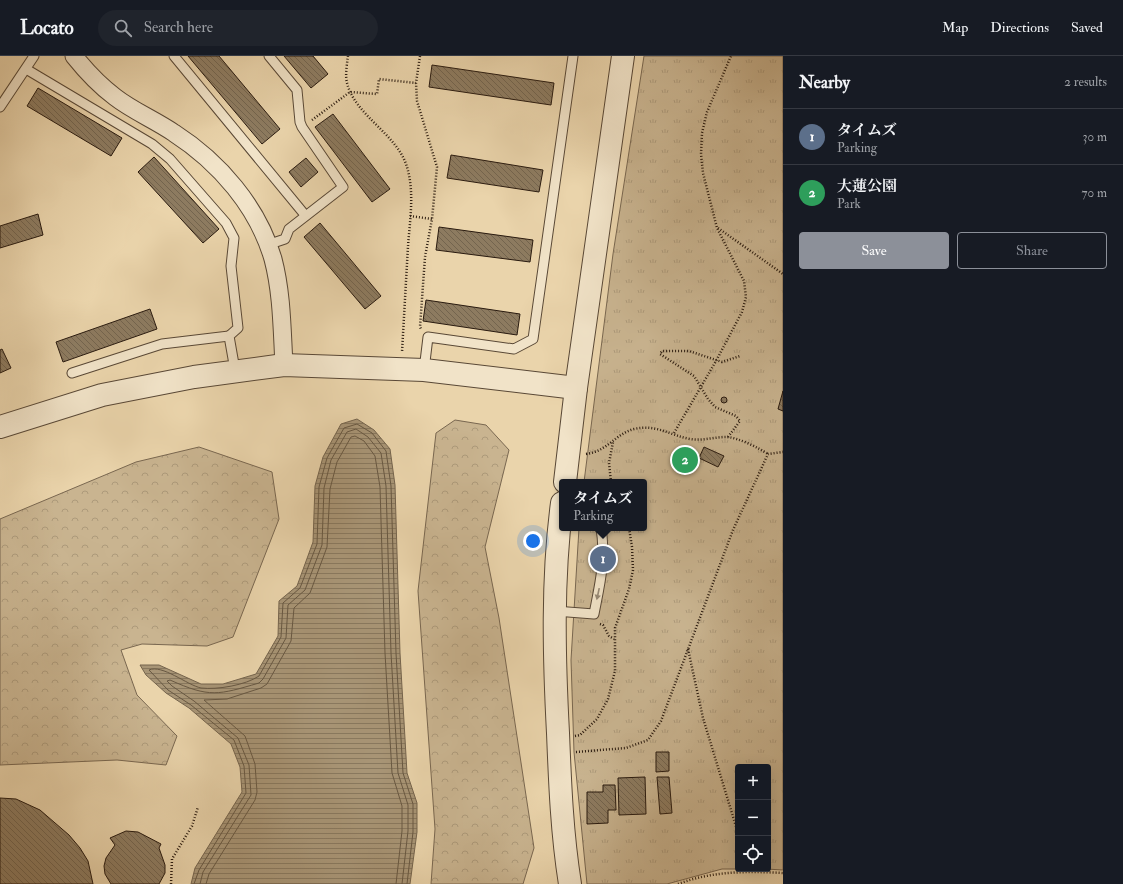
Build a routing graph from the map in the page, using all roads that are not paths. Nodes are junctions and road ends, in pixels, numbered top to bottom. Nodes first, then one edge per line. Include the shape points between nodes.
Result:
1 (34, 56) edge
2 (74, 56) edge
3 (174, 56) edge
4 (269, 56) edge
5 (573, 56) edge
6 (623, 56) edge
7 (26, 70) junction
8 (0, 107) edge
9 (305, 215) junction
10 (267, 245) junction
11 (229, 336) junction
12 (284, 365) junction
13 (235, 370) junction
14 (424, 370) junction
15 (72, 373) dead end
16 (576, 388) junction
17 (0, 427) edge
18 (565, 479) edge
19 (561, 531) edge
20 (601, 531) edge
21 (555, 611) junction
22 (570, 884) edge

1 - 7 lane
2 - 10 street via 90,75 116,97 199,150 244,199
3 - 9 lane
4 - 9 lane via 297,90 302,127 343,187
5 - 14 lane via 533,339 514,349 428,337
6 - 16 street
7 - 8 lane
7 - 11 lane via 152,144 170,159 226,223 234,238 231,266 238,328
9 - 10 lane via 289,229 285,239
10 - 12 street via 273,259 278,287
11 - 13 lane
11 - 15 lane via 162,344
12 - 13 street
12 - 14 street
13 - 17 street via 102,395
14 - 16 street
16 - 18 street
19 - 21 street
20 -> 21 lane via 604,548 602,574 594,614
21 - 22 street via 565,744 560,800

